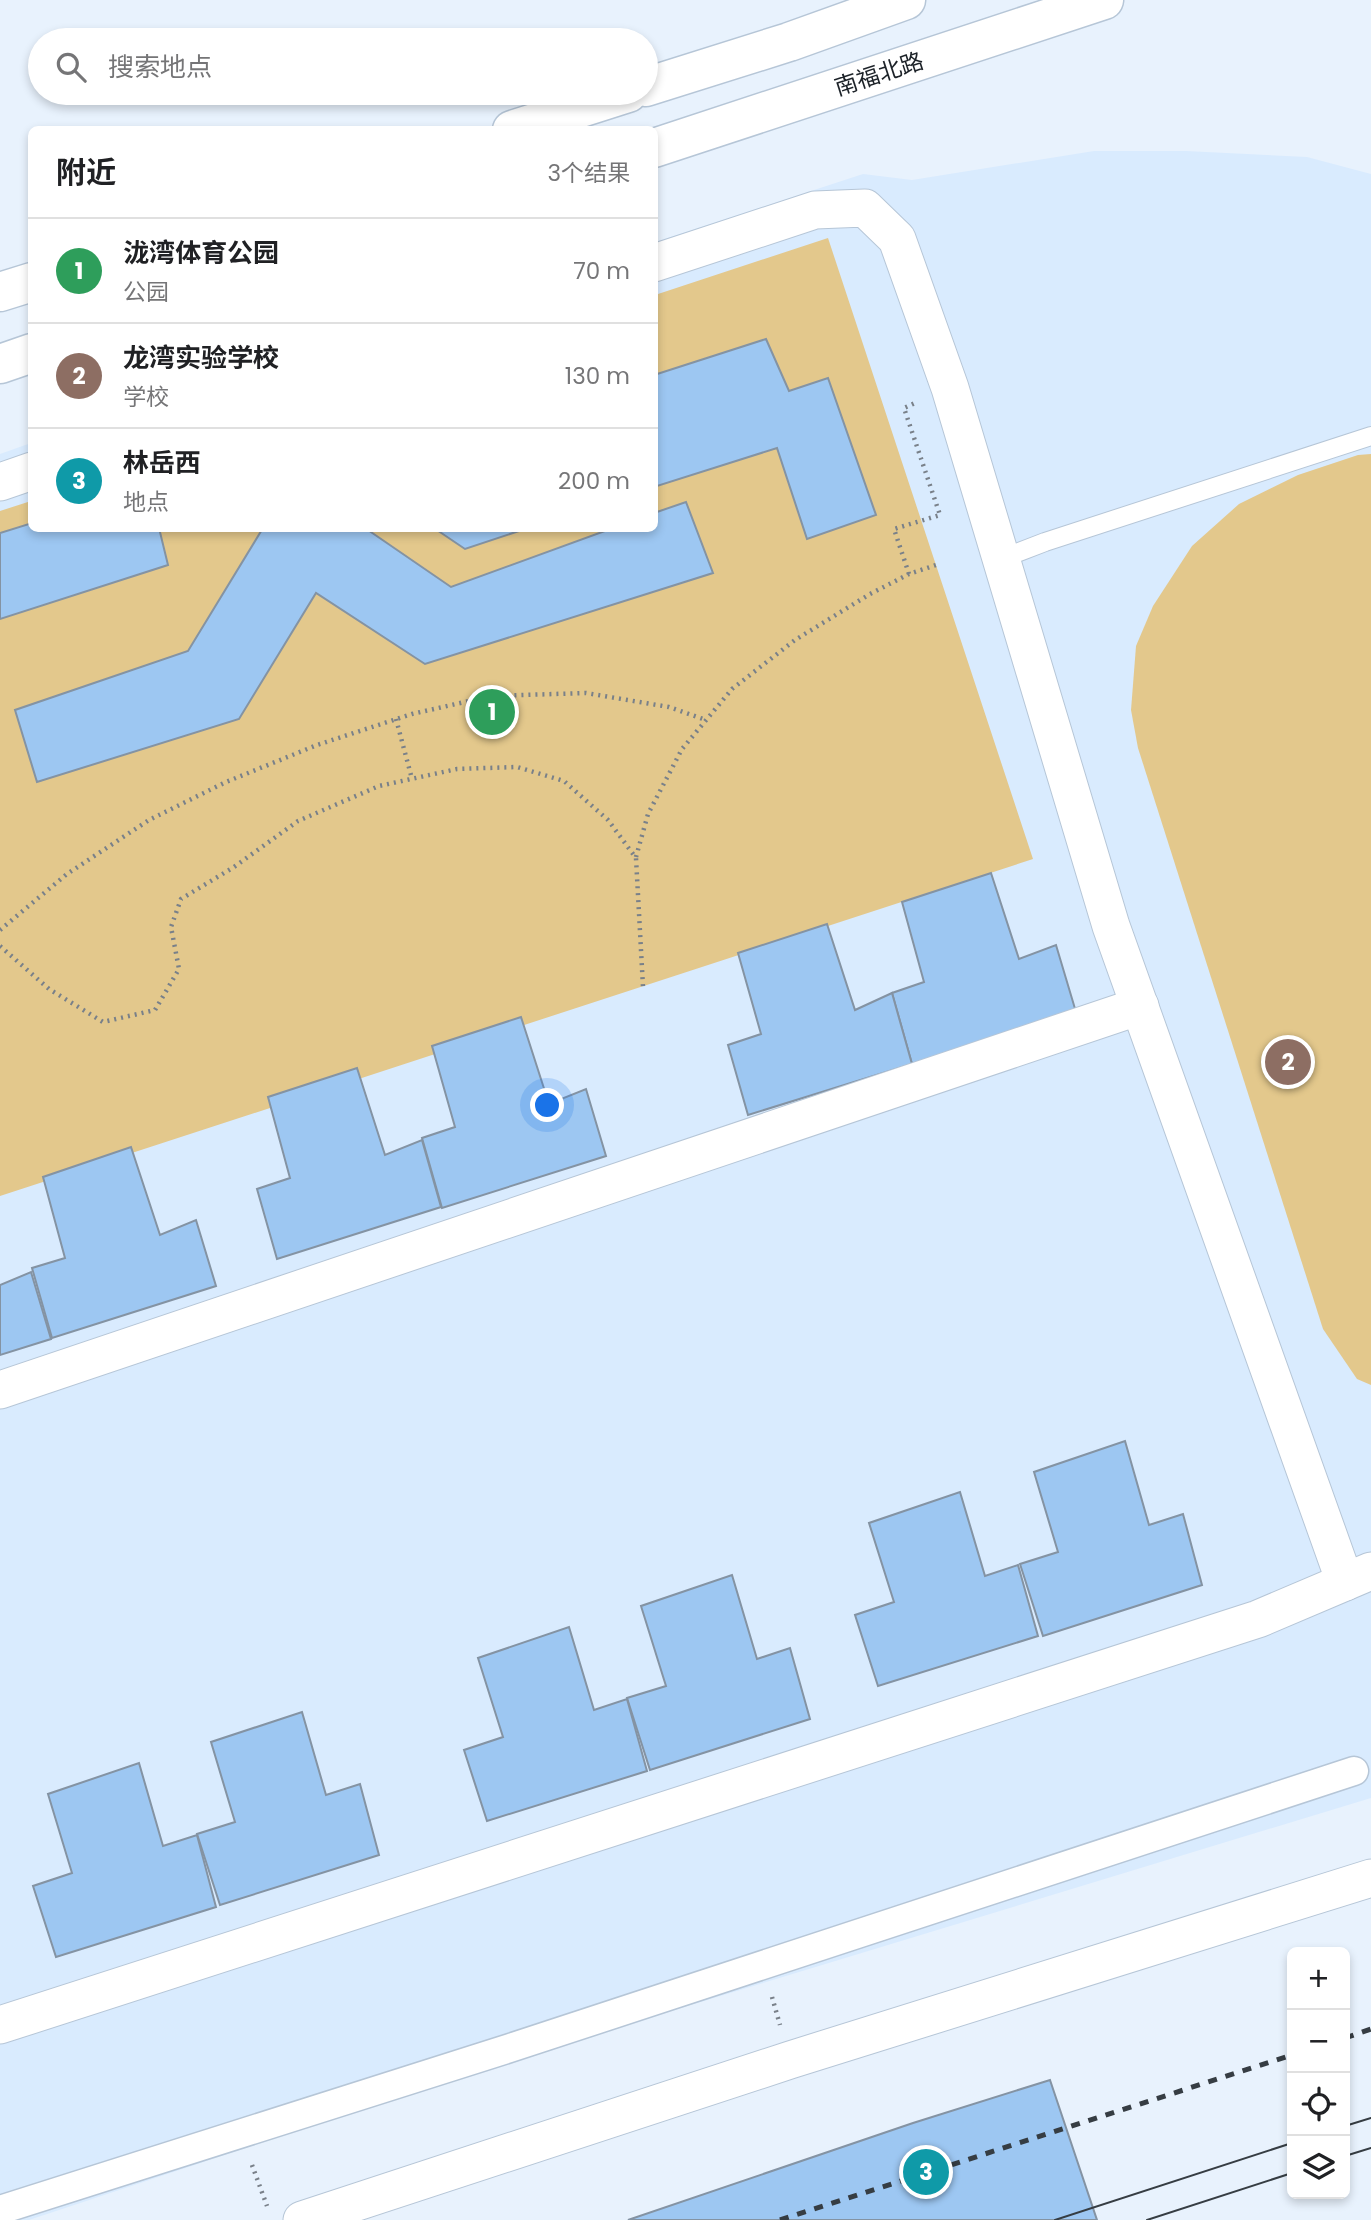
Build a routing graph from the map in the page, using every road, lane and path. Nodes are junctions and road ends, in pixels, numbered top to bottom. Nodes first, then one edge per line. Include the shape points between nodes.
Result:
1 (906, 0) edge
2 (1092, 2) edge
3 (658, 83) edge
4 (590, 105) edge
5 (525, 126) edge
6 (658, 147) edge
7 (658, 262) edge
8 (28, 283) edge
9 (0, 292) edge
10 (28, 355) edge
11 (0, 364) edge
12 (904, 408) dead end
13 (1371, 436) edge
14 (28, 472) edge
15 (0, 482) edge
16 (1001, 559) junction
17 (936, 565) dead end
18 (909, 574) junction
19 (396, 719) junction
20 (706, 720) junction
21 (412, 779) junction
22 (636, 858) junction
23 (0, 930) edge
24 (0, 946) edge
25 (643, 987) dead end
26 (1140, 1006) junction
27 (0, 1390) edge
28 (1358, 1577) edge
29 (1354, 1771) dead end
30 (1371, 1878) edge
31 (0, 2025) edge
32 (249, 2158) dead end
33 (268, 2208) dead end
34 (0, 2210) edge
35 (302, 2220) edge

1 - 3 street
2 - 6 street, 南福北路
4 - 5 street
7 - 16 street via 815,210 865,208 897,239 950,387
8 - 9 street
10 - 11 street
12 - 18 path via 940,514 894,529
13 - 16 lane
14 - 15 street
16 - 26 street via 1111,926
17 - 18 path
18 - 20 path via 795,640 732,689
19 - 20 path via 491,696 586,693 669,707
19 - 21 path
19 - 23 path via 226,782 149,820 67,874
20 - 22 path via 682,749 648,814
21 - 22 path via 457,769 517,766 564,781 608,820
21 - 24 path via 379,786 298,821 181,899 171,927 179,969 155,1010 103,1022 49,989
22 - 25 path
26 - 27 street
26 - 28 street
28 - 31 street via 1245,1623
29 - 34 street
30 - 35 street via 778,2064
32 - 33 path

